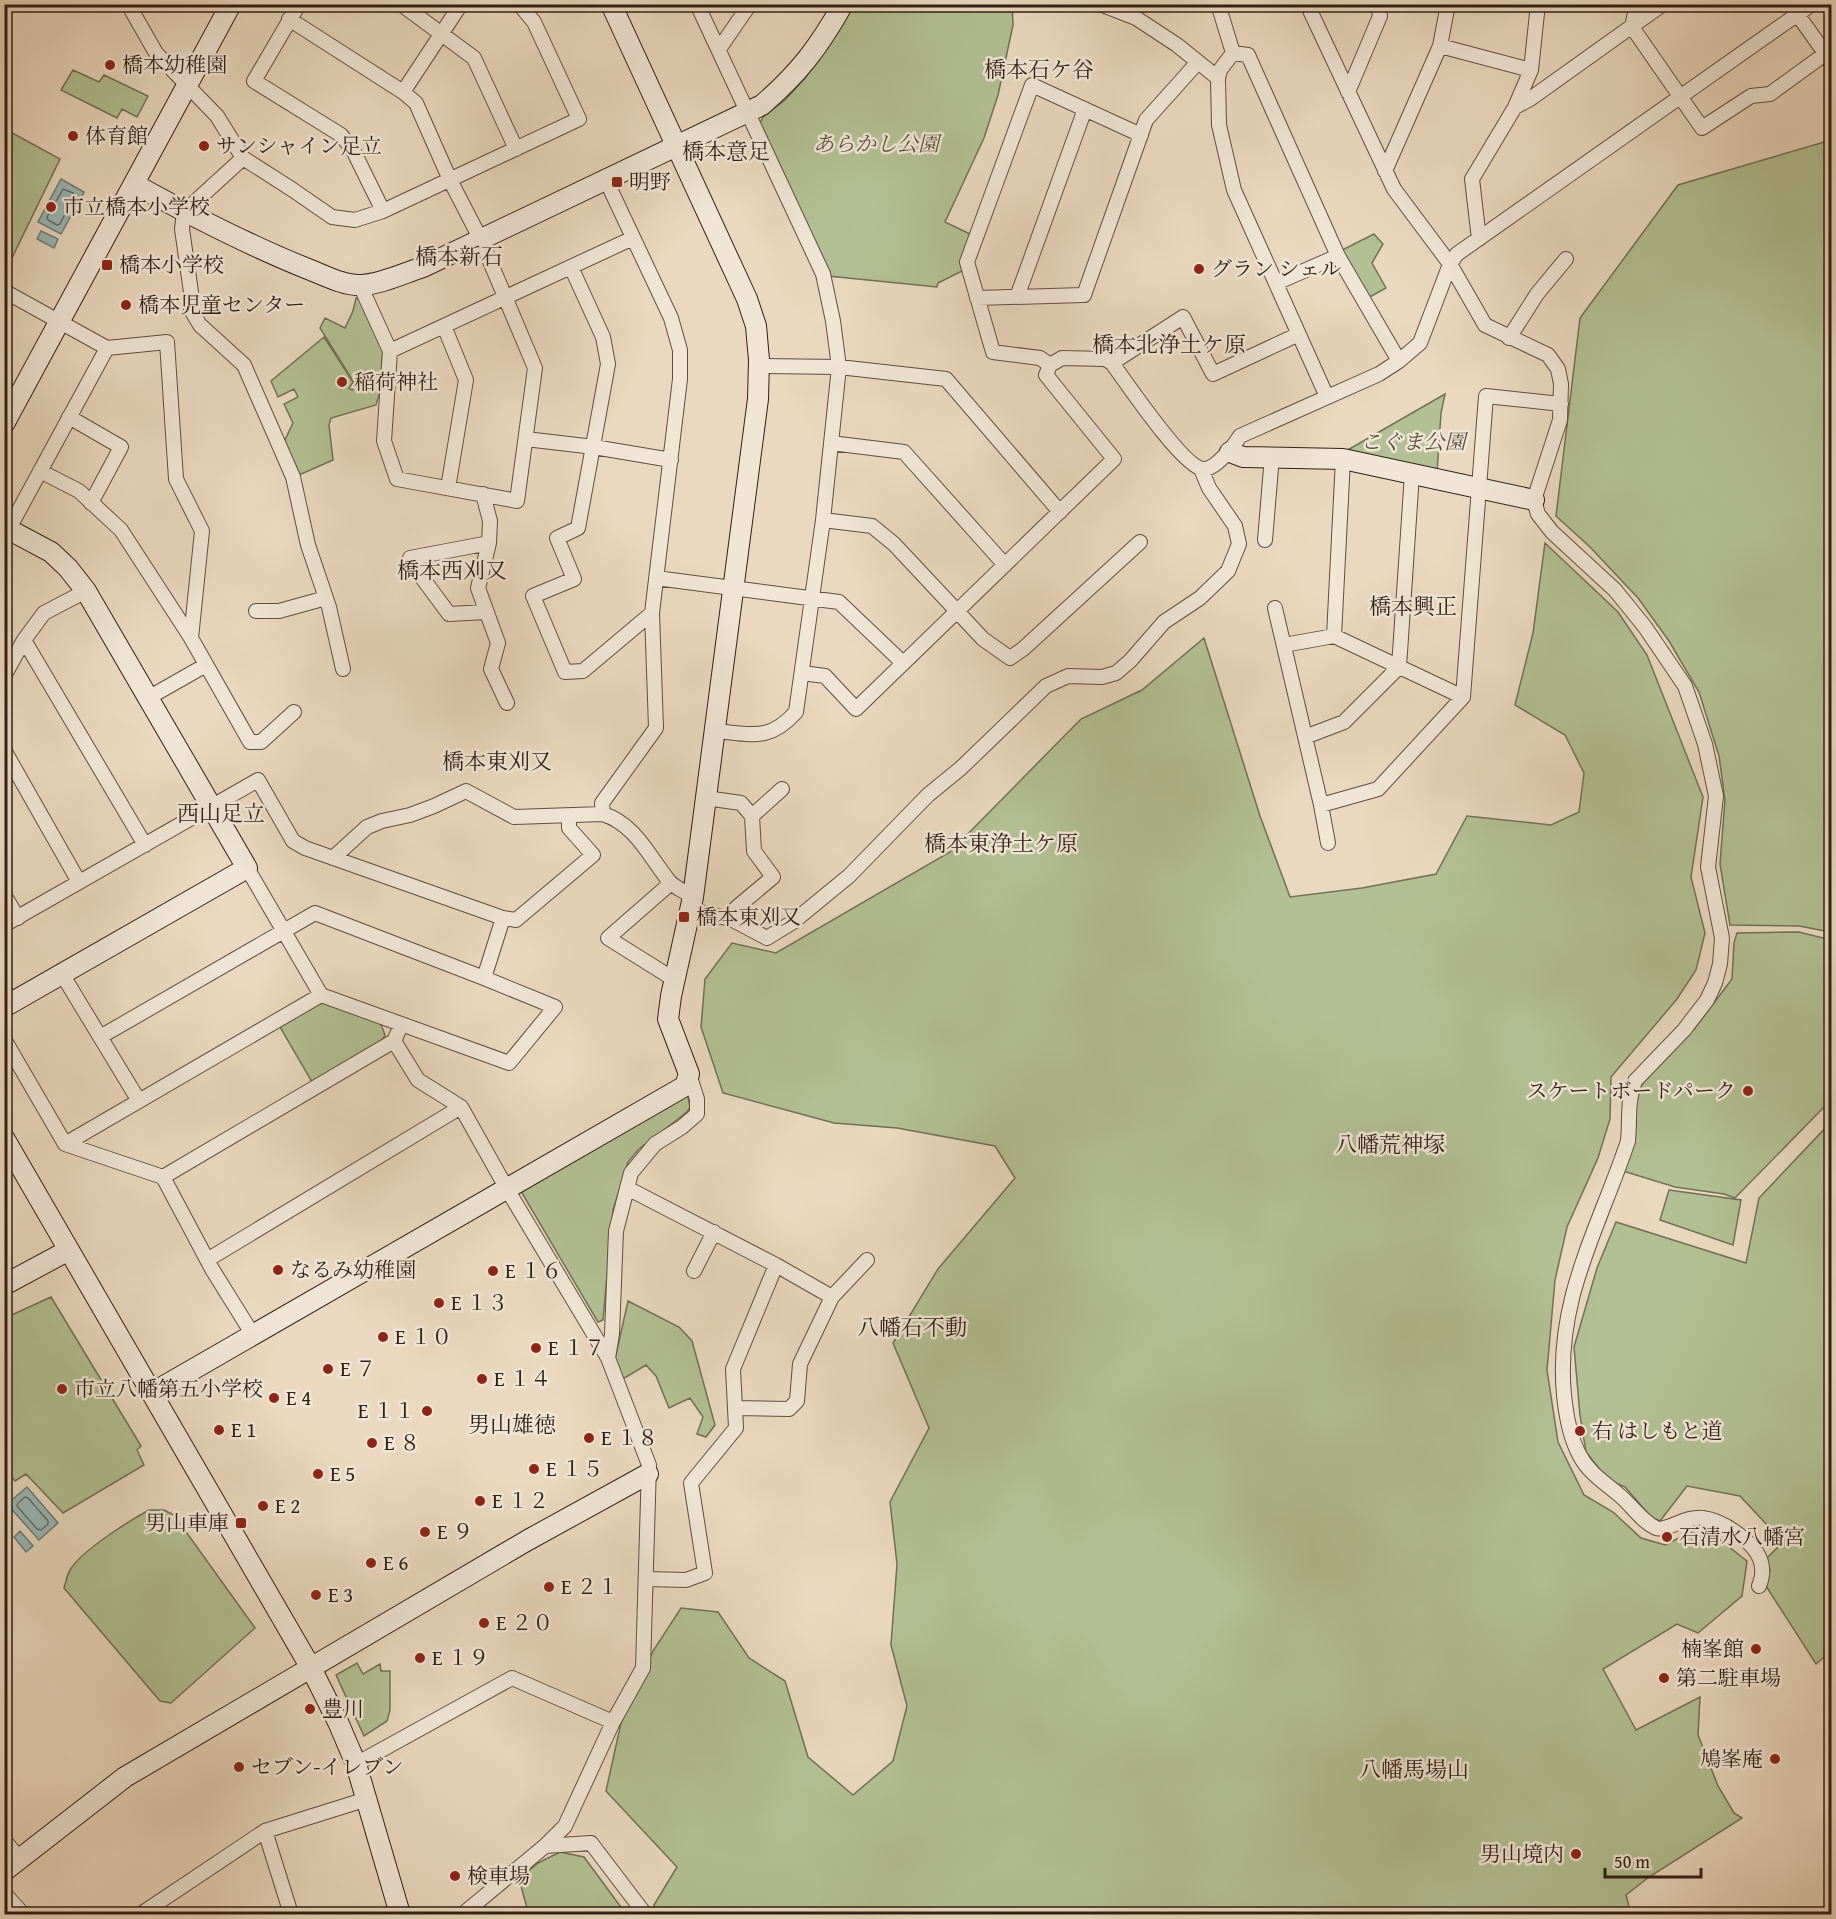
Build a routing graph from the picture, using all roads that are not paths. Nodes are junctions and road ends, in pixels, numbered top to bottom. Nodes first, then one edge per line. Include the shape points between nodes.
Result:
1 (128, 4) edge
2 (231, 4) edge
3 (299, 4) edge
4 (401, 4) edge
5 (462, 4) edge
6 (519, 4) edge
7 (611, 4) edge
8 (697, 4) edge
9 (750, 4) edge
10 (843, 4) edge
11 (1100, 4) edge
12 (1218, 4) edge
13 (1307, 4) edge
14 (1378, 4) edge
15 (1448, 4) edge
16 (1538, 4) edge
17 (1637, 4) edge
18 (1663, 4) edge
19 (1812, 4) edge
20 (1793, 10) edge
21 (1134, 11) edge
22 (289, 19) junction
23 (1632, 27) junction
24 (442, 33) junction
25 (1440, 46) junction
26 (719, 49) junction
27 (1233, 53) junction
28 (1829, 55) edge
29 (1198, 62) junction
30 (1531, 70) junction
31 (1218, 78) junction
32 (188, 84) junction
33 (403, 92) junction
34 (1348, 92) junction
35 (1681, 96) junction
36 (1515, 107) junction
37 (1085, 109) junction
38 (749, 113) junction
39 (1141, 135) junction
40 (676, 146) junction
41 (516, 149) junction
42 (243, 158) junction
43 (1385, 171) junction
44 (450, 180) junction
45 (606, 180) junction
46 (134, 184) junction
47 (383, 211) junction
48 (184, 212) junction
49 (633, 238) junction
50 (1479, 239) junction
51 (481, 240) junction
52 (1338, 256) junction
53 (1566, 259) dead end
54 (1450, 264) junction
55 (571, 267) junction
56 (1276, 283) junction
57 (360, 285) junction
58 (7, 297) edge
59 (506, 297) junction
60 (1017, 297) junction
61 (977, 298) junction
62 (60, 322) junction
63 (444, 326) junction
64 (1297, 334) junction
65 (1509, 338) junction
66 (107, 348) junction
67 (390, 351) junction
68 (1399, 361) junction
69 (1112, 363) junction
70 (1050, 365) junction
71 (759, 366) junction
72 (839, 367) junction
73 (1326, 397) junction
74 (1561, 404) junction
75 (69, 417) junction
76 (4, 424) edge
77 (526, 439) junction
78 (831, 443) junction
79 (594, 447) junction
80 (1230, 452) junction
81 (1272, 456) junction
82 (1344, 459) junction
83 (671, 460) junction
84 (1201, 469) junction
85 (40, 471) junction
86 (1412, 474) junction
87 (448, 488) junction
88 (1480, 488) junction
89 (483, 495) junction
90 (1534, 500) junction
91 (91, 503) junction
92 (1060, 512) junction
93 (823, 520) junction
94 (6, 530) edge
95 (1265, 540) dead end
96 (1140, 542) dead end
97 (489, 543) junction
98 (1005, 565) junction
99 (656, 578) junction
100 (734, 587) junction
101 (86, 591) junction
102 (326, 598) junction
103 (812, 598) junction
104 (1275, 608) dead end
105 (958, 610) junction
106 (256, 611) dead end
107 (486, 612) junction
108 (652, 613) junction
109 (1334, 636) junction
110 (190, 638) junction
111 (24, 640) junction
112 (1284, 645) junction
113 (903, 663) junction
114 (206, 665) junction
115 (1399, 667) junction
116 (343, 669) dead end
117 (802, 673) junction
118 (4, 676) edge
119 (1464, 697) junction
120 (148, 698) junction
121 (507, 703) dead end
122 (294, 711) dead end
123 (715, 731) junction
124 (1305, 736) junction
125 (4, 750) edge
126 (782, 789) dead end
127 (706, 798) junction
128 (1321, 805) junction
129 (211, 807) junction
130 (603, 814) junction
131 (569, 816) junction
132 (752, 816) junction
133 (1328, 843) dead end
134 (145, 844) junction
135 (333, 858) junction
136 (246, 868) junction
137 (79, 882) junction
138 (671, 883) junction
139 (4, 895) edge
140 (692, 903) junction
141 (18, 918) junction
142 (502, 918) junction
143 (731, 919) junction
144 (4, 925) edge
145 (284, 932) junction
146 (62, 974) junction
147 (484, 978) junction
148 (675, 980) junction
149 (321, 995) junction
150 (4, 1007) edge
151 (402, 1025) junction
152 (100, 1038) junction
153 (4, 1039) edge
154 (394, 1041) junction
155 (689, 1074) junction
156 (139, 1101) junction
157 (461, 1107) junction
158 (4, 1138) edge
159 (65, 1144) junction
160 (163, 1177) junction
161 (627, 1188) junction
162 (507, 1190) junction
163 (714, 1232) junction
164 (69, 1250) junction
165 (207, 1260) junction
166 (867, 1260) dead end
167 (776, 1265) junction
168 (694, 1271) dead end
169 (4, 1286) edge
170 (832, 1298) junction
171 (252, 1335) junction
172 (608, 1358) junction
173 (152, 1393) junction
174 (735, 1408) junction
175 (648, 1474) junction
176 (646, 1579) junction
177 (1759, 1586) dead end
178 (311, 1668) junction
179 (613, 1722) junction
180 (356, 1764) junction
181 (367, 1799) junction
182 (265, 1831) junction
183 (4, 1840) edge
184 (545, 1846) junction
185 (19, 1857) junction
186 (4, 1871) edge
187 (4, 1893) edge
188 (23, 1914) edge
189 (141, 1914) edge
190 (291, 1914) edge
191 (400, 1914) edge
192 (463, 1914) edge
193 (645, 1914) edge

1 - 32 street via 156,53
2 - 32 street
3 - 22 street
4 - 24 street
5 - 24 street
6 - 41 street via 534,22 579,119
7 - 40 street
8 - 26 street
9 - 26 street
10 - 38 street via 825,37 797,73
11 - 21 street
12 - 27 street
13 - 34 street
14 - 34 street via 1380,16
15 - 25 street
16 - 30 street
17 - 23 street
18 - 23 street
19 - 20 street
20 - 28 street
20 - 35 street
21 - 29 street
22 - 33 street
22 - 47 street via 254,81 341,135 353,150
23 - 35 street
23 - 36 street
24 - 33 street
24 - 41 street via 474,58
25 - 30 street
25 - 43 street
26 - 38 street
27 - 31 street
27 - 52 street via 1248,55
28 - 35 street via 1770,94 1751,96 1702,128
29 - 31 street
29 - 39 street via 1146,120
30 - 36 street
31 - 56 street via 1219,126 1234,190
32 - 42 street via 217,116
32 - 46 street
33 - 44 street via 416,103
34 - 43 street
35 - 50 street
36 - 50 street via 1472,179
37 - 39 street
37 - 60 street
37 - 61 street via 1032,85 967,262
38 - 40 street
38 - 72 street via 823,274
39 - 60 street via 1084,295
40 - 45 street
40 - 71 street via 747,299 756,326
41 - 44 street
42 - 47 street via 332,217 355,220
42 - 48 street
43 - 54 street
44 - 47 street
44 - 51 street
45 - 49 street
45 - 51 street
46 - 48 street
46 - 62 street
48 - 57 street via 273,255 333,279
48 - 102 street via 182,229 191,310 200,325 244,366 293,477 308,544
49 - 55 street
49 - 83 street via 671,318 680,350
50 - 54 street via 1457,254
51 - 57 street via 423,267
51 - 59 street
52 - 56 street
52 - 68 street
53 - 65 street via 1537,294
54 - 65 street via 1485,325
54 - 68 street via 1420,343
55 - 59 street
55 - 79 street via 603,337 608,364
56 - 64 street
57 - 67 street
58 - 62 street
59 - 63 street
59 - 77 street via 536,368
60 - 61 street
61 - 70 street via 993,352 1040,358
62 - 66 street
62 - 76 street
63 - 67 street
63 - 87 street via 466,380
64 - 69 street via 1213,374 1183,317
64 - 73 street
65 - 74 street via 1548,356 1558,369
66 - 75 street
66 - 110 street via 167,342 176,479 202,531
67 - 87 street via 384,441 397,479
68 - 73 street
69 - 70 street via 1105,359 1062,358
69 - 84 street via 1176,448
70 - 92 street via 1046,375 1114,459
71 - 72 street
71 - 100 street
72 - 78 street
72 - 92 street via 946,379
73 - 80 street via 1240,436
74 - 88 street via 1486,396
74 - 90 street via 1560,420
75 - 85 street
75 - 91 street via 121,447
77 - 79 street
77 - 89 street via 517,501
78 - 93 street
78 - 98 street via 904,452
79 - 83 street
79 - 108 street via 578,528 557,538 574,579 533,596 565,672 583,671
80 - 81 street via 1243,458
80 - 84 street
81 - 82 street
81 - 95 street
82 - 86 street
82 - 109 street
83 - 99 street
84 - 143 street via 1235,526 1239,544 1228,572 1200,598 1164,622 1116,673 1102,677 1068,676 1046,686 928,795 849,876 793,922 767,938
85 - 91 street via 78,491
85 - 94 street
86 - 88 street
86 - 115 street
87 - 89 street
88 - 90 street
88 - 119 street
89 - 97 street via 490,521
90 - 177 street via 1538,514 1552,532 1615,590 1646,627 1685,686 1705,744 1716,796 1708,867 1722,938 1720,964 1707,1000 1635,1081 1631,1091 1628,1141 1585,1252 1564,1338 1566,1414 1580,1457 1604,1485 1657,1528 1701,1517 1735,1532 1760,1557
91 - 110 street via 121,530
92 - 98 street
93 - 103 street
93 - 105 street via 872,526
94 - 101 street via 51,552
96 - 105 street via 1010,658 983,639
97 - 107 street via 478,588
97 - 107 street via 410,558 449,614
98 - 105 street
99 - 100 street
99 - 108 street
100 - 103 street
100 - 123 street
101 - 111 street via 44,613
101 - 120 street
102 - 106 street via 279,611
102 - 116 street
103 - 113 street via 839,602
103 - 117 street
104 - 112 street
105 - 113 street
107 - 121 street via 498,643 491,669
108 - 130 street via 656,728 602,803
109 - 112 street
109 - 115 street
110 - 114 street
111 - 118 street
111 - 134 street
112 - 124 street
113 - 117 street via 856,709 825,676
114 - 120 street
114 - 122 street via 250,742 261,742
115 - 119 street
115 - 124 street via 1344,722
117 - 123 street via 796,712 783,726 756,735
119 - 128 street via 1378,789
120 - 129 street
123 - 127 street
124 - 128 street
125 - 137 street
126 - 132 street
127 - 132 street via 741,803
127 - 140 street
128 - 133 street
129 - 134 street
129 - 135 street via 258,780 293,841
129 - 136 street
130 - 131 street
130 - 138 street via 626,825
131 - 135 street via 514,817 466,791 426,809 367,827
131 - 142 street via 569,828 593,855 516,920
132 - 143 street via 754,851 773,878 736,908
134 - 137 street
135 - 142 street
136 - 145 street
136 - 146 street
137 - 141 street
138 - 140 street
138 - 148 street via 608,938
139 - 141 street
140 - 143 street
140 - 148 street
141 - 144 street
142 - 147 street
145 - 147 street via 315,913
145 - 149 street
145 - 152 street
146 - 150 street
146 - 152 street
147 - 151 street via 555,1007 509,1063
148 - 155 street via 668,1019
149 - 151 street
149 - 156 street
151 - 154 street
152 - 156 street
153 - 159 street
154 - 157 street via 418,1080
154 - 160 street
155 - 161 street via 697,1114 655,1144 630,1173
155 - 162 street via 684,1086
156 - 159 street
157 - 162 street
157 - 165 street
158 - 164 street
159 - 160 street
160 - 165 street
161 - 163 street
161 - 172 street via 616,1231
162 - 171 street
162 - 172 street
163 - 167 street
163 - 168 street
164 - 169 street
164 - 173 street
165 - 171 street
166 - 170 street
167 - 170 street
167 - 174 street via 733,1369
170 - 174 street via 800,1364 797,1401 789,1409
171 - 173 street
172 - 175 street via 649,1465
173 - 178 street
174 - 176 street via 736,1428 691,1483 705,1572 686,1580
175 - 176 street
175 - 178 street
176 - 179 street via 643,1668
178 - 180 street
178 - 185 street via 125,1777
179 - 180 street via 512,1678
179 - 184 street via 565,1826
180 - 181 street
181 - 182 street
181 - 191 street
182 - 189 street
182 - 190 street
183 - 185 street
184 - 192 street
184 - 193 street via 591,1843
185 - 186 street
187 - 188 street

